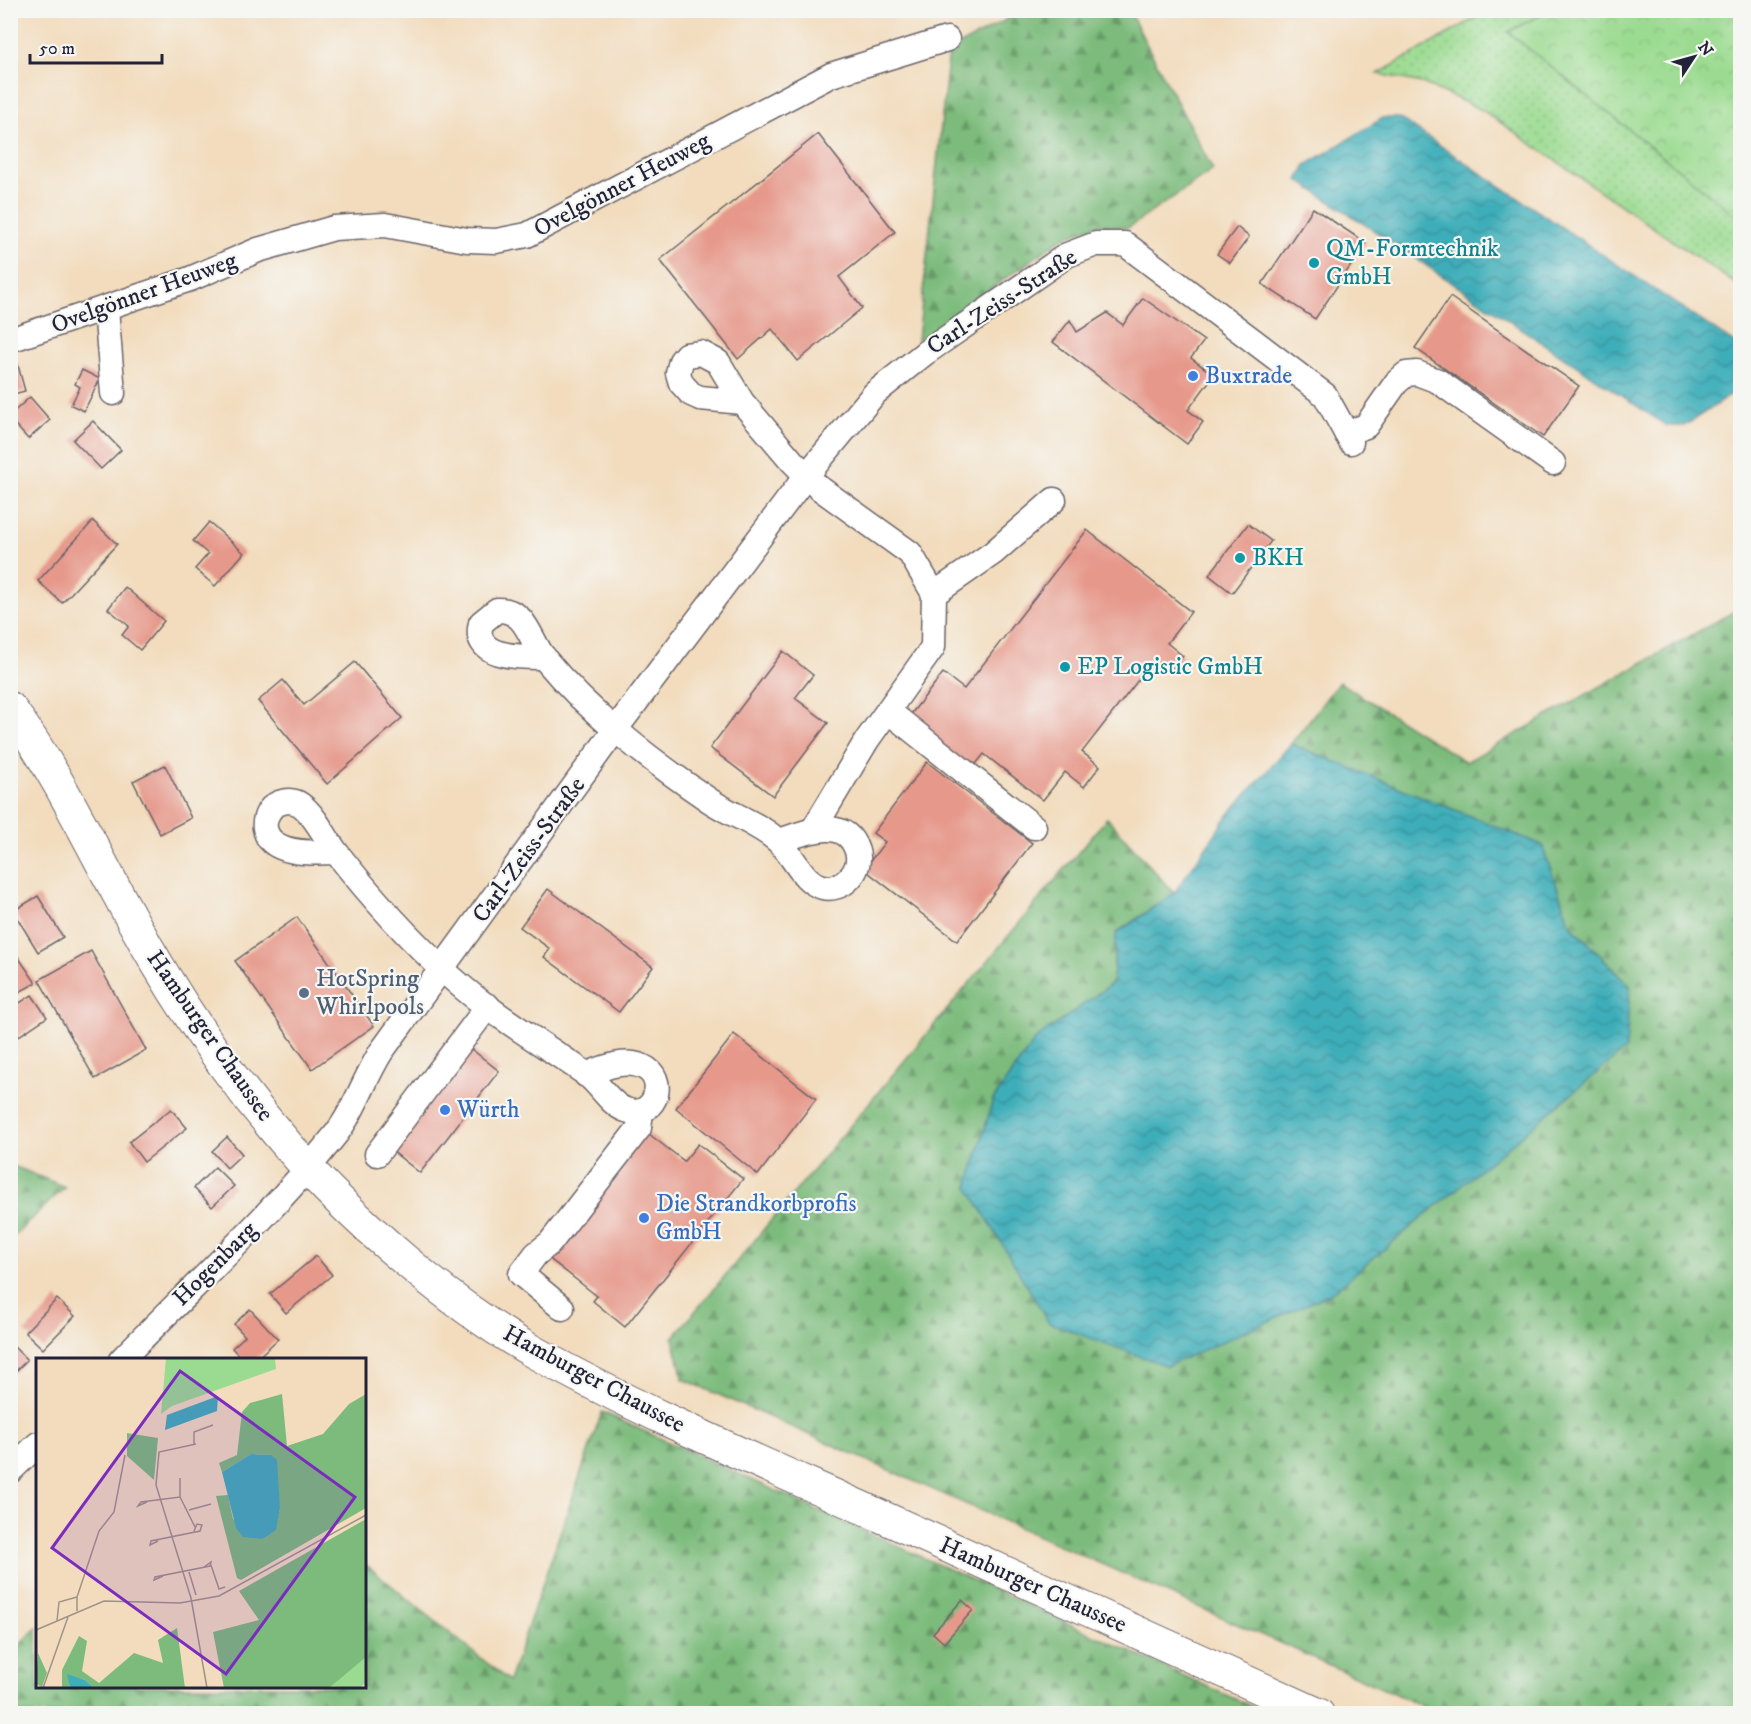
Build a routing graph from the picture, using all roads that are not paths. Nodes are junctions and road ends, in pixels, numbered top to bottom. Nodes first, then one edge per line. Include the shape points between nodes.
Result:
1 (947, 39) dead end
2 (106, 308) junction
3 (10, 340) edge
4 (113, 393) dead end
5 (742, 402) dead end
6 (1552, 463) dead end
7 (806, 476) junction
8 (1054, 500) dead end
9 (934, 594) junction
10 (544, 657) dead end
11 (10, 708) edge
12 (888, 711) junction
13 (615, 730) junction
14 (1034, 827) dead end
15 (813, 830) junction
16 (779, 842) junction
17 (336, 852) dead end
18 (443, 970) junction
19 (488, 1006) junction
20 (586, 1075) junction
21 (641, 1111) junction
22 (377, 1154) dead end
23 (308, 1167) junction
24 (562, 1308) dead end
25 (122, 1358) edge
26 (36, 1446) edge
27 (10, 1471) edge
28 (1318, 1713) edge

1 - 2 street, Ovelgönner Heuweg via 831,75 527,235 496,241 467,240 385,225 334,228 258,250
2 - 3 street, Ovelgönner Heuweg
2 - 4 street
5 - 7 street
6 - 7 street, Carl-Zeiss-Straße via 1438,381 1418,373 1406,374 1396,383 1366,426 1348,437 1325,395 1125,244 1096,244 1067,255 893,378 859,410
7 - 9 street via 910,553
7 - 13 street, Carl-Zeiss-Straße
8 - 9 street via 993,553
9 - 12 street via 933,647
10 - 13 street
11 - 23 main road, Hamburger Chaussee via 47,764 131,919 192,1020 244,1092
12 - 14 street
12 - 15 street
13 - 16 street via 710,801
13 - 18 street, Carl-Zeiss-Straße
15 - 16 street
15 - 16 street via 839,829 850,837 856,850 858,858 852,876 835,888 810,880
17 - 18 street
18 - 19 street
18 - 23 street, Carl-Zeiss-Straße via 381,1052 350,1115
19 - 20 street
19 - 22 street
20 - 21 street via 623,1109
20 - 21 street via 617,1065 643,1067 652,1073 657,1094 651,1105
21 - 24 street via 639,1128 550,1243 521,1274
23 - 25 street, Hogenbarg
23 - 28 main road, Hamburger Chaussee via 375,1232 439,1286 531,1350 659,1417
26 - 27 street

